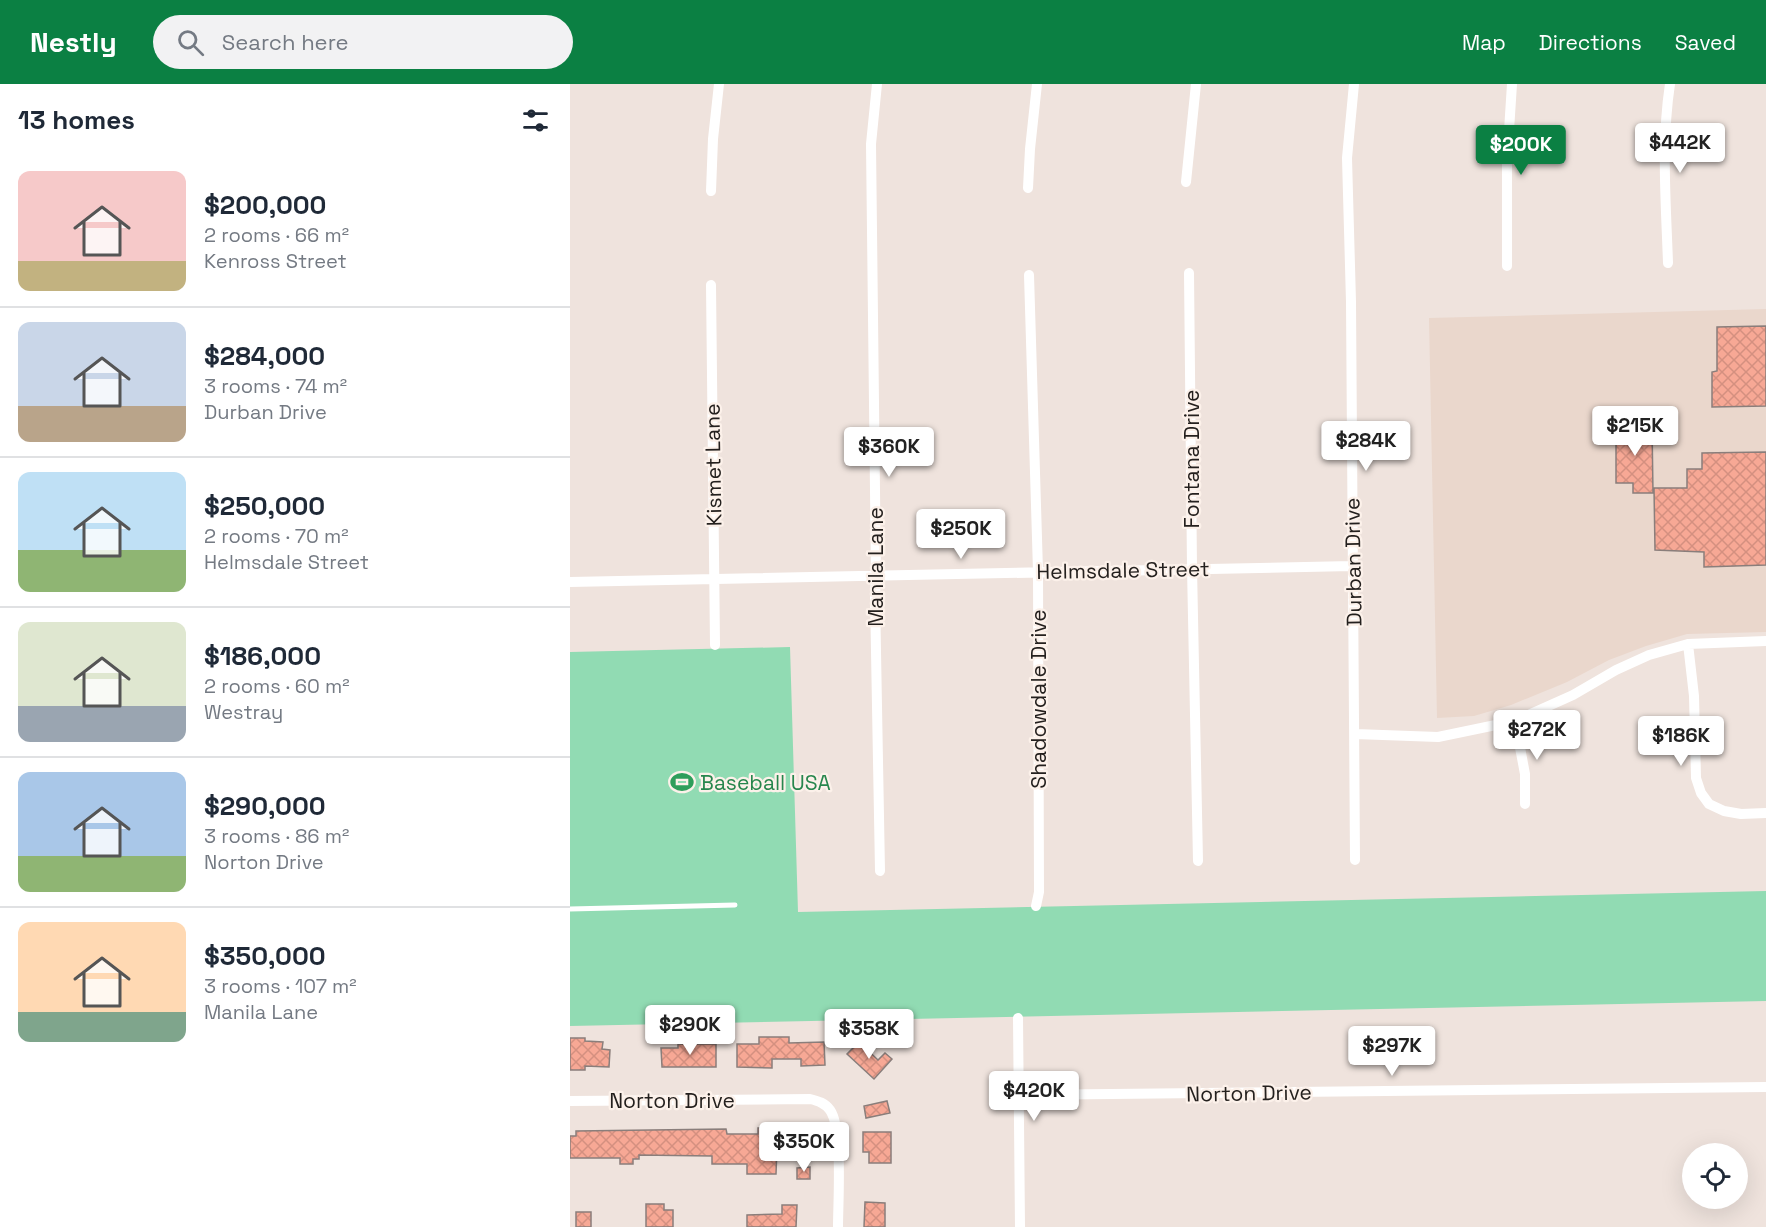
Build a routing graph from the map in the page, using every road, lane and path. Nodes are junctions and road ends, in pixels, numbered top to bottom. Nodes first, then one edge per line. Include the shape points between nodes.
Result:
1 (718, 84) edge
2 (877, 84) edge
3 (1037, 84) edge
4 (1196, 84) edge
5 (1354, 84) edge
6 (1512, 84) edge
7 (1670, 84) edge
8 (1186, 182) dead end
9 (1028, 188) dead end
10 (711, 191) dead end
11 (1668, 263) dead end
12 (1508, 266) dead end
13 (1189, 273) dead end
14 (1029, 275) dead end
15 (711, 285) dead end
16 (1352, 566) junction
17 (1192, 568) junction
18 (1038, 572) junction
19 (876, 577) junction
20 (715, 580) junction
21 (570, 582) edge
22 (1766, 641) edge
23 (1688, 644) junction
24 (715, 645) dead end
25 (1515, 721) junction
26 (1355, 734) junction
27 (1525, 804) dead end
28 (1766, 813) edge
29 (1355, 860) dead end
30 (1198, 861) dead end
31 (880, 871) dead end
32 (735, 905) dead end
33 (1036, 906) dead end
34 (570, 909) edge
35 (1018, 1018) dead end
36 (1766, 1087) edge
37 (1019, 1095) junction
38 (570, 1101) edge
39 (838, 1227) edge
40 (1020, 1227) edge

1 - 10 street
2 - 19 street, Manila Lane via 871,144
3 - 9 street
4 - 8 street
5 - 16 street, Durban Drive via 1347,158
6 - 12 street via 1507,162
7 - 11 street via 1665,167
13 - 17 street, Fontana Drive
14 - 18 street, Shadowdale Drive
15 - 20 street, Kismet Lane
16 - 17 street, Helmsdale Street
16 - 26 street, Durban Drive
17 - 18 street, Helmsdale Street
17 - 30 street, Fontana Drive
18 - 19 street, Helmsdale Street
18 - 33 street, Shadowdale Drive
19 - 20 street, Helmsdale Street
19 - 31 street, Manila Lane
20 - 21 street, Helmsdale Street
20 - 24 street, Kismet Lane
22 - 23 street
23 - 25 street via 1649,655
23 - 28 street via 1696,778 1701,793 1709,804 1724,811
25 - 26 street via 1438,736
25 - 27 street via 1525,774
26 - 29 street, Durban Drive
32 - 34 lane
35 - 37 street
36 - 37 street, Norton Drive
37 - 40 street
38 - 39 street, Norton Drive via 822,1102 830,1108 837,1128

